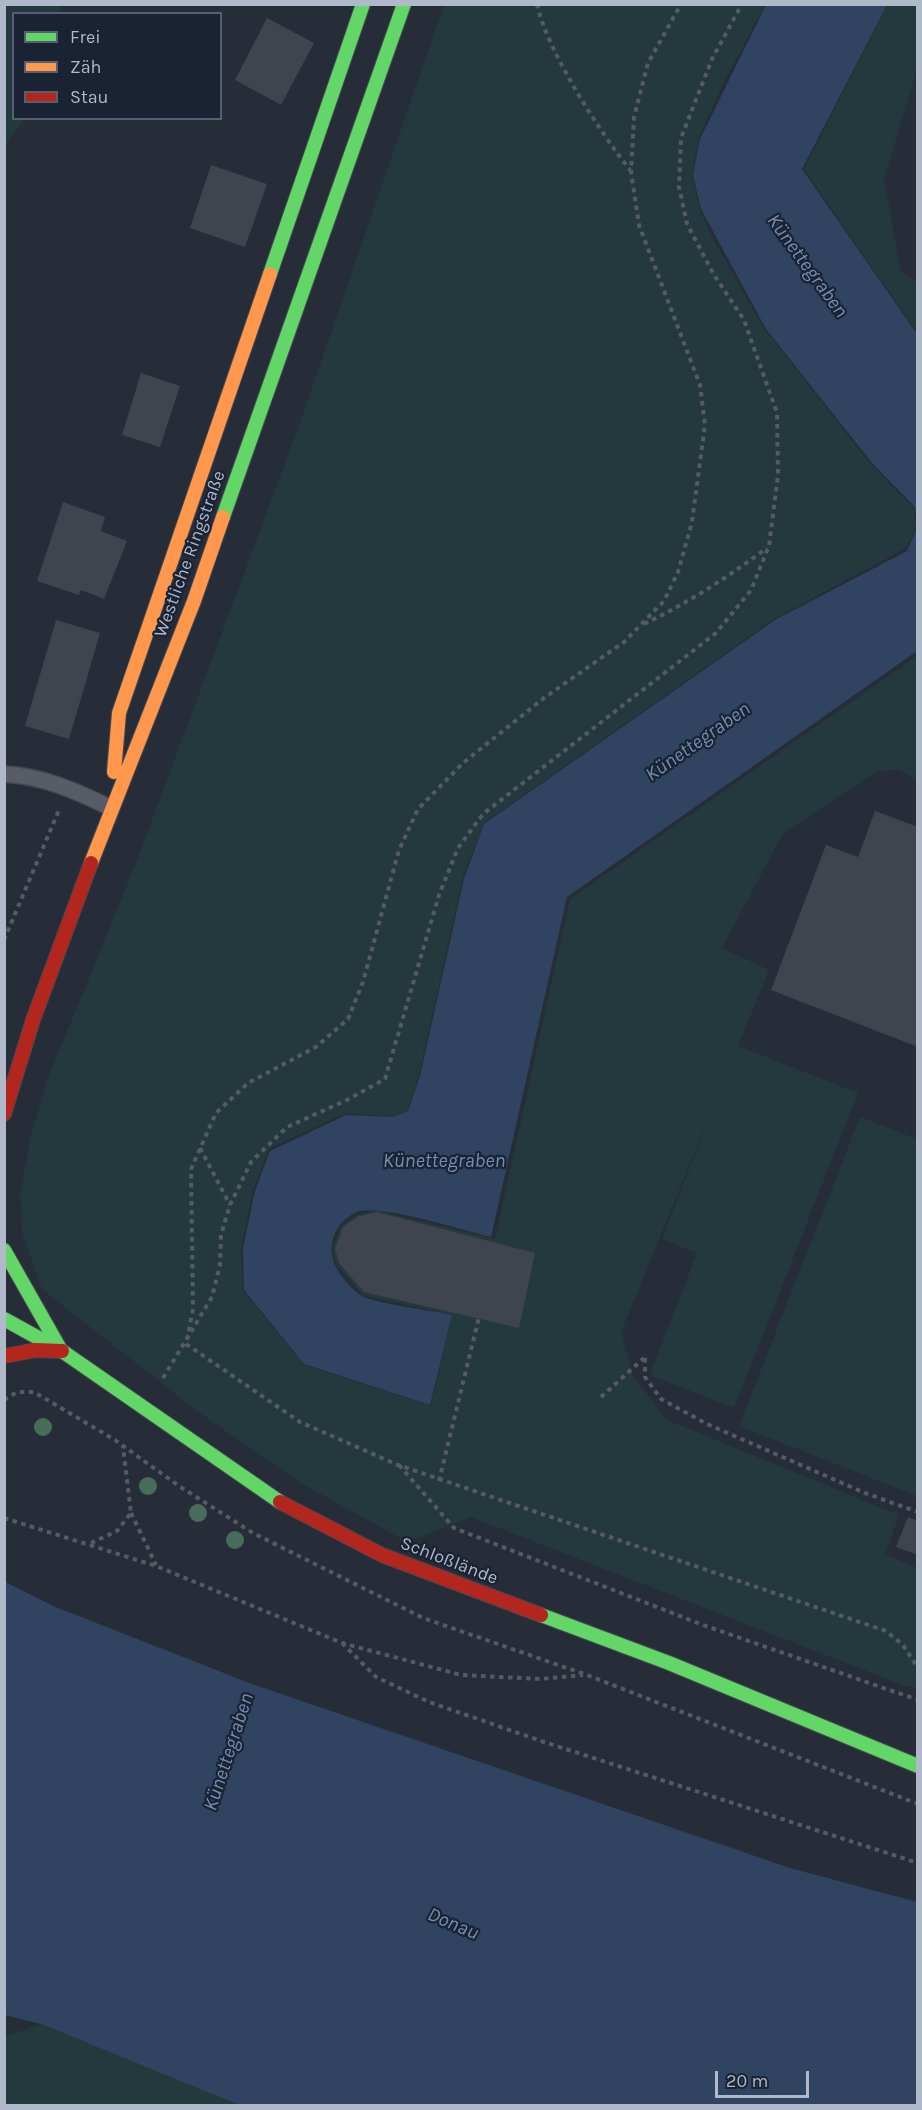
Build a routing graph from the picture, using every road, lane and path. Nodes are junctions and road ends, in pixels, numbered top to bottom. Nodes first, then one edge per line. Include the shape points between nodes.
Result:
1 (363, 4) edge
2 (405, 4) edge
3 (537, 4) edge
4 (681, 4) edge
5 (742, 4) edge
6 (631, 172) junction
7 (769, 546) junction
8 (640, 626) junction
9 (4, 774) edge
10 (68, 788) junction
11 (111, 808) junction
12 (4, 940) edge
13 (4, 1113) edge
14 (199, 1147) junction
15 (230, 1206) junction
16 (4, 1250) edge
17 (479, 1317) dead end
18 (4, 1319) edge
19 (186, 1344) junction
20 (62, 1351) junction
21 (4, 1356) edge
22 (163, 1378) dead end
23 (601, 1397) dead end
24 (4, 1400) edge
25 (116, 1440) dead end
26 (123, 1446) dead end
27 (398, 1465) junction
28 (439, 1481) junction
29 (918, 1512) edge
30 (131, 1513) junction
31 (4, 1518) edge
32 (90, 1544) junction
33 (156, 1566) junction
34 (342, 1643) junction
35 (918, 1668) edge
36 (918, 1700) edge
37 (918, 1766) edge
38 (918, 1804) edge
39 (918, 1863) edge

1 - 11 street, Westliche Ringstraße via 119,713
2 - 11 street, Westliche Ringstraße via 194,601
3 - 6 path via 550,41 608,142
4 - 6 path via 648,63 634,117
5 - 7 path via 712,59 681,138 679,187 687,224 744,320 777,413 778,475
6 - 8 path via 639,225 700,386 705,426 692,522 678,572 664,601
7 - 8 path via 682,606
7 - 15 path via 751,590 716,633 483,814 458,848 439,895 385,1079 286,1126 251,1162
8 - 14 path via 463,764 418,808 399,850 363,982 348,1019 316,1047 248,1083 216,1113
9 - 10 lane via 32,776
10 - 11 lane
10 - 12 path
11 - 13 street, Westliche Ringstraße via 33,1020
14 - 15 path
14 - 19 path via 191,1169 192,1309
15 - 19 path via 221,1235 220,1265 212,1297
16 - 20 street
17 - 28 path
18 - 20 street, Schloßlände
19 - 22 path
19 - 27 path via 300,1422
20 - 21 street via 36,1350
20 - 37 street, Schloßlände via 272,1497 382,1556 669,1663
23 - 29 path via 645,1358 645,1377 661,1399 718,1429
24 - 25 path via 17,1392 34,1392
26 - 30 path
27 - 28 path
27 - 36 path via 454,1528 703,1625
28 - 35 path via 886,1631 903,1645
30 - 32 path via 117,1531
30 - 33 path
31 - 32 path
32 - 33 path
33 - 34 path
34 - 38 path via 461,1676 540,1679 587,1675
34 - 39 path via 376,1677 429,1702

